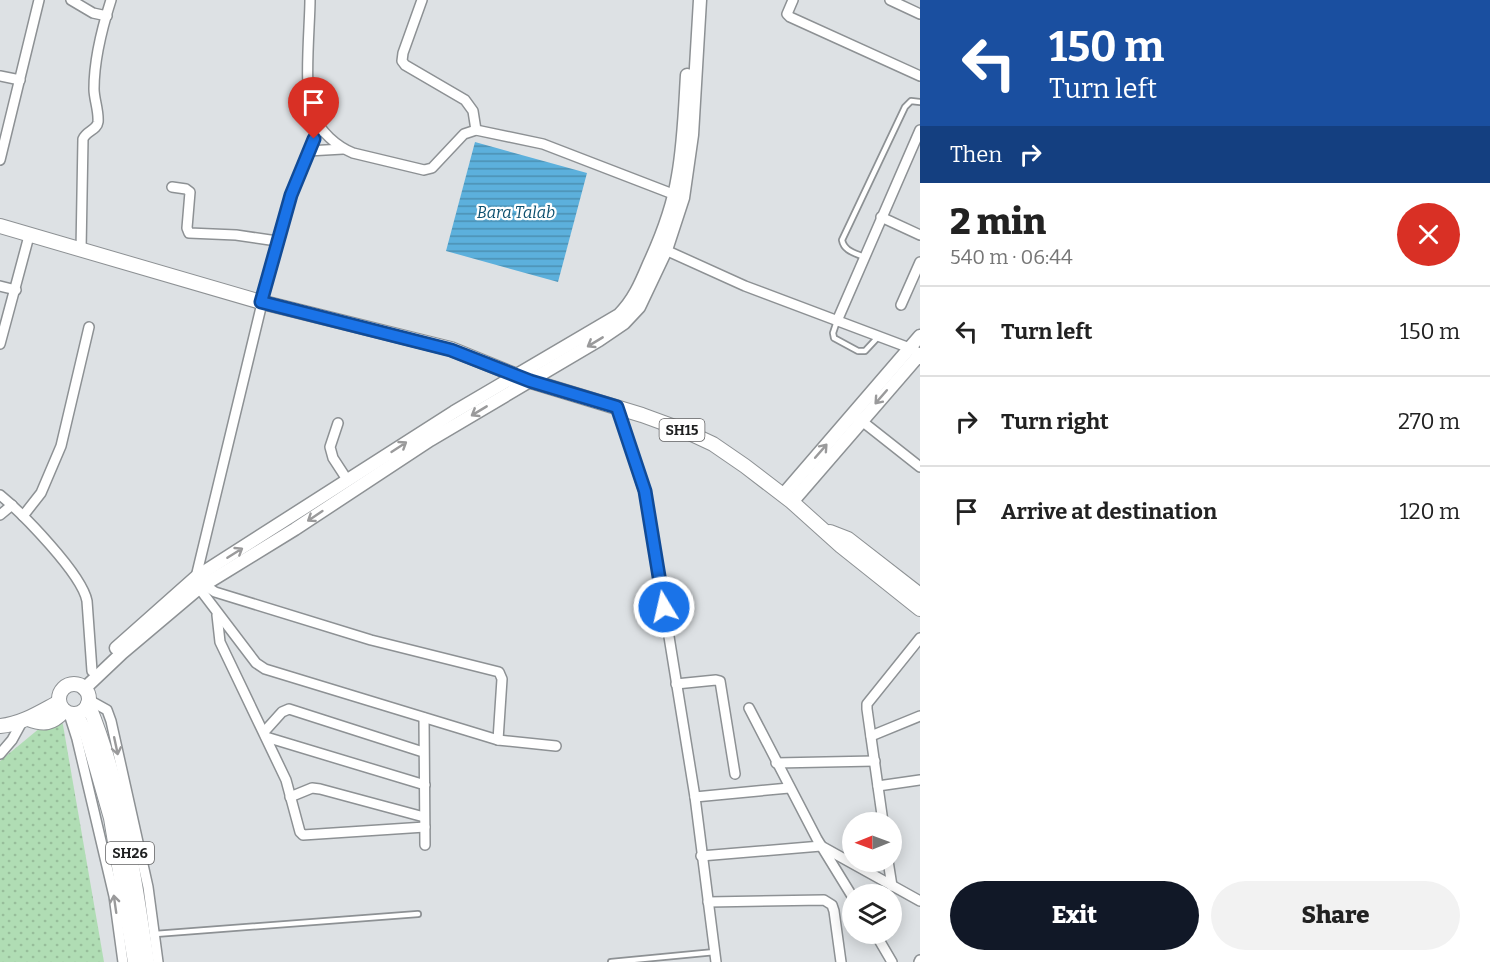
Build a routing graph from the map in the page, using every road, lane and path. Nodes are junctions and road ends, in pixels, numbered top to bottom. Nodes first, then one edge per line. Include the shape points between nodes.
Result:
1 (39, 0) edge
2 (71, 0) edge
3 (111, 0) edge
4 (310, 0) edge
5 (422, 0) edge
6 (693, 0) edge
7 (700, 0) edge
8 (793, 0) edge
9 (890, 0) edge
10 (920, 14) edge
11 (106, 16) junction
12 (0, 75) edge
13 (920, 76) edge
14 (20, 80) junction
15 (920, 102) edge
16 (320, 126) junction
17 (476, 130) junction
18 (920, 130) edge
19 (3, 135) edge
20 (343, 149) junction
21 (308, 151) junction
22 (0, 160) edge
23 (432, 168) junction
24 (436, 178) dead end
25 (172, 188) dead end
26 (679, 196) junction
27 (881, 217) junction
28 (0, 226) edge
29 (920, 235) edge
30 (30, 236) junction
31 (277, 241) junction
32 (661, 249) junction
33 (81, 250) junction
34 (864, 257) junction
35 (920, 262) edge
36 (0, 285) edge
37 (16, 290) junction
38 (261, 302) junction
39 (901, 305) dead end
40 (837, 321) junction
41 (90, 327) dead end
42 (879, 336) junction
43 (920, 336) edge
44 (0, 344) edge
45 (917, 351) edge
46 (516, 375) junction
47 (530, 381) junction
48 (617, 407) junction
49 (857, 417) junction
50 (338, 423) dead end
51 (920, 467) edge
52 (348, 480) junction
53 (0, 495) edge
54 (788, 498) junction
55 (12, 505) junction
56 (0, 514) edge
57 (23, 516) junction
58 (825, 530) junction
59 (201, 580) junction
60 (920, 595) edge
61 (920, 609) edge
62 (217, 614) junction
63 (920, 638) edge
64 (92, 671) junction
65 (676, 684) junction
66 (85, 694) junction
67 (749, 708) dead end
68 (67, 711) junction
69 (920, 717) edge
70 (424, 718) junction
71 (25, 720) junction
72 (0, 726) edge
73 (265, 735) junction
74 (871, 736) junction
75 (498, 740) junction
76 (556, 746) dead end
77 (97, 747) junction
78 (423, 752) junction
79 (0, 754) edge
80 (875, 761) junction
81 (776, 763) junction
82 (735, 774) dead end
83 (920, 780) edge
84 (425, 785) junction
85 (878, 786) junction
86 (789, 788) junction
87 (290, 797) junction
88 (695, 797) junction
89 (882, 812) edge
90 (424, 822) junction
91 (425, 845) dead end
92 (821, 846) junction
93 (701, 856) junction
94 (845, 884) edge
95 (888, 884) edge
96 (902, 891) edge
97 (920, 901) edge
98 (708, 902) junction
99 (418, 914) dead end
100 (155, 934) junction
101 (881, 944) edge
102 (715, 957) edge
103 (123, 962) edge
104 (135, 962) edge
105 (147, 962) edge
106 (158, 962) edge
107 (611, 962) edge
108 (841, 962) edge
109 (892, 962) edge

1 - 14 street
2 - 11 street
3 - 11 street
4 - 16 street via 309,101
5 - 17 street via 402,61 465,100 473,111
6 - 26 main road
7 - 26 main road via 692,135
8 - 13 street via 788,16
9 - 10 street
11 - 33 street via 94,81 98,122 83,138
12 - 14 street
14 - 19 street
15 - 34 lane via 911,101 905,107 842,240 849,251
16 - 20 street
16 - 21 street
17 - 23 street via 464,134
17 - 26 street via 543,144
18 - 27 street
19 - 22 street
20 - 21 street
20 - 23 street via 424,170
21 - 31 street
23 - 24 street
25 - 31 street via 190,192 189,232
26 - 32 main road
27 - 29 street
27 - 34 street
28 - 30 main road
30 - 33 main road
30 - 37 street
31 - 38 street
32 - 40 street
32 - 46 main road via 619,315
32 -> 47 main road via 639,307 624,323
33 - 38 main road
34 - 40 street
35 - 39 street
36 - 37 street
37 - 44 street
38 - 46 main road via 451,350
38 - 59 street
40 - 42 street
40 - 42 lane via 834,338 858,351 865,351
41 - 57 street via 61,446 41,494
42 - 45 street
43 - 45 main road
45 - 49 main road
46 - 47 main road, SH15
52 -> 46 main road
47 - 48 main road, SH15
47 -> 59 main road via 430,440 296,529
48 - 54 main road, SH15 via 712,444
48 - 65 street via 647,501
49 - 51 street
49 - 54 main road
50 - 52 street via 330,447
59 -> 52 main road
53 - 55 street
54 - 58 main road, SH15
55 - 56 street
55 - 57 street
57 - 64 street via 84,590
58 - 60 main road, SH15 via 848,539
58 - 61 main road, SH15
59 - 62 street
59 - 64 main road via 149,617
59 - 66 main road
59 - 75 street via 215,592 360,637 499,672 502,679
62 - 70 street via 261,667
62 - 73 street via 220,642
63 - 74 street via 867,704
64 - 66 main road
65 - 82 street via 720,681
65 - 88 street
66 - 68 main road via 83,711
66 - 68 main road via 66,686 60,693
66 - 77 main road, SH26
66 -> 100 street via 109,715
67 - 81 street
68 - 71 main road via 51,722
68 - 77 main road, SH26 via 82,723
103 -> 68 street via 114,896
69 - 74 street
70 - 75 street
70 - 78 street
71 - 72 main road
71 - 79 street
73 - 78 street via 282,712 291,709
73 - 84 street
73 - 87 street
74 - 80 street
75 - 76 street
77 - 104 main road, SH26
77 - 105 main road, SH26 via 124,826
78 - 84 street
80 - 81 street
80 - 85 street
81 - 86 street
83 - 85 street
84 - 90 street
85 - 89 street
86 - 88 street
86 - 92 street
87 - 90 street via 312,788 320,789
87 - 90 street via 303,835
88 - 93 street
90 - 91 street
92 - 93 street
92 - 94 street
92 - 95 street
93 - 98 street
96 - 97 street
98 - 102 street
98 - 108 street via 824,900 834,911
99 - 100 lane
100 - 106 street
101 - 109 street
102 - 107 lane

